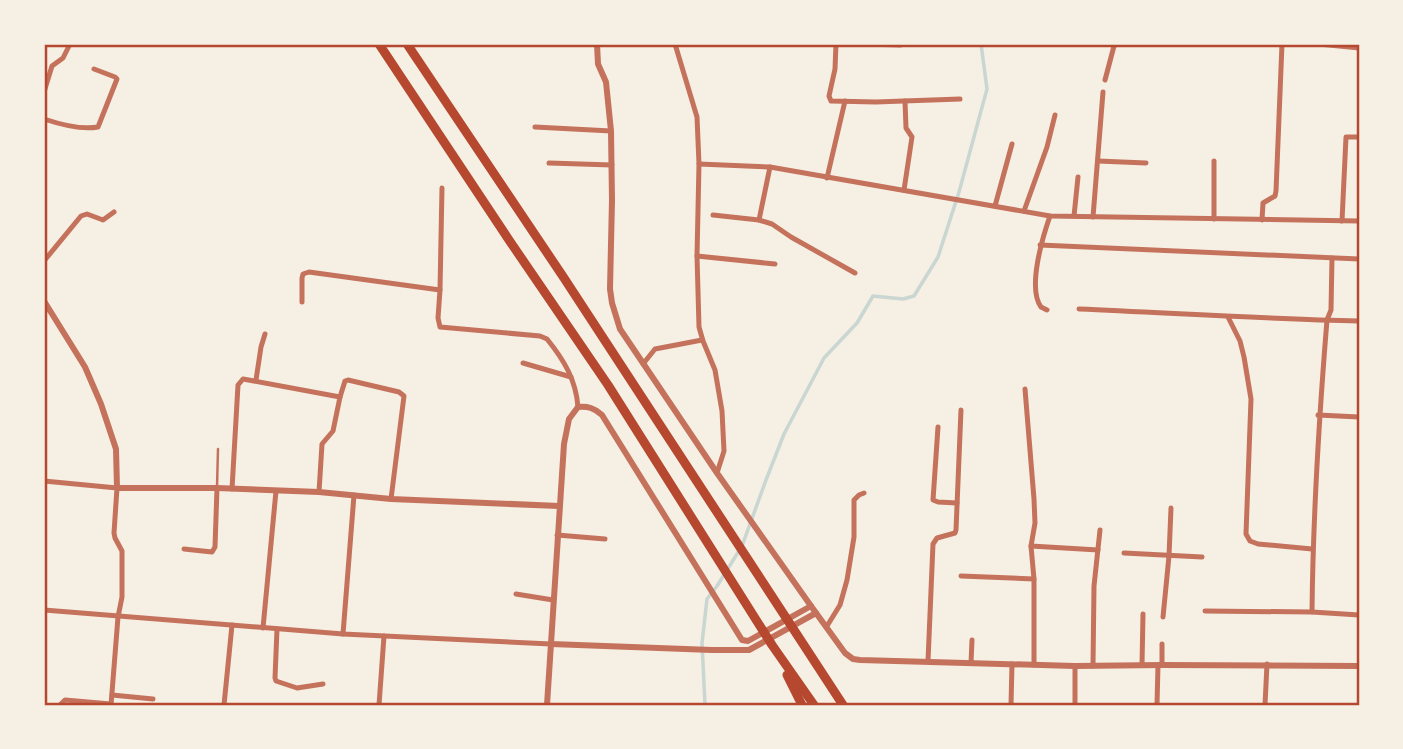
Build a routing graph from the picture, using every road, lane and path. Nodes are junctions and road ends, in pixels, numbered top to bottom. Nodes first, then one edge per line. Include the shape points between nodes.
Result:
1 (70, 44) edge
2 (379, 44) edge
3 (407, 44) edge
4 (597, 44) edge
5 (675, 44) edge
6 (836, 44) edge
7 (866, 44) edge
8 (1117, 44) edge
9 (1282, 44) edge
10 (1319, 44) edge
11 (901, 45) edge
12 (1359, 48) edge
13 (94, 69) dead end
14 (1105, 80) dead end
15 (44, 92) edge
16 (1103, 92) dead end
17 (960, 99) dead end
18 (845, 101) junction
19 (905, 101) junction
20 (1055, 116) dead end
21 (44, 119) edge
22 (535, 127) dead end
23 (611, 131) junction
24 (1359, 137) edge
25 (1012, 144) dead end
26 (1098, 160) junction
27 (1214, 161) dead end
28 (549, 163) dead end
29 (1146, 163) dead end
30 (699, 164) junction
31 (612, 165) junction
32 (769, 167) junction
33 (1078, 177) dead end
34 (827, 178) junction
35 (442, 188) dead end
36 (904, 190) junction
37 (995, 206) junction
38 (1024, 211) junction
39 (114, 212) dead end
40 (713, 215) dead end
41 (1050, 216) junction
42 (1074, 216) junction
43 (1093, 217) junction
44 (1213, 219) junction
45 (759, 220) junction
46 (1262, 220) junction
47 (1342, 221) junction
48 (1359, 221) edge
49 (1040, 245) junction
50 (697, 256) junction
51 (1332, 258) junction
52 (1359, 259) edge
53 (44, 261) edge
54 (775, 264) dead end
55 (855, 274) dead end
56 (440, 290) junction
57 (44, 301) edge
58 (302, 302) dead end
59 (1079, 309) dead end
60 (1047, 310) dead end
61 (1228, 317) junction
62 (1327, 320) junction
63 (1359, 321) edge
64 (265, 334) dead end
65 (702, 340) junction
66 (523, 363) dead end
67 (643, 364) junction
68 (571, 377) junction
69 (256, 380) junction
70 (1025, 389) dead end
71 (340, 397) junction
72 (578, 407) junction
73 (961, 410) dead end
74 (1318, 415) junction
75 (1359, 417) edge
76 (938, 427) dead end
77 (218, 449) dead end
78 (717, 473) junction
79 (44, 481) edge
80 (117, 488) junction
81 (218, 488) junction
82 (232, 489) junction
83 (276, 491) junction
84 (319, 492) junction
85 (864, 493) dead end
86 (354, 495) junction
87 (391, 499) junction
88 (957, 503) junction
89 (559, 506) junction
90 (1171, 508) dead end
91 (1100, 530) dead end
92 (557, 535) junction
93 (605, 539) dead end
94 (1031, 547) junction
95 (184, 549) dead end
96 (1312, 549) junction
97 (1098, 550) junction
98 (1124, 553) dead end
99 (1170, 556) junction
100 (1202, 557) dead end
101 (961, 576) dead end
102 (1034, 579) junction
103 (516, 594) dead end
104 (554, 600) junction
105 (811, 606) junction
106 (44, 610) edge
107 (1205, 611) dead end
108 (1312, 612) junction
109 (816, 613) junction
110 (1143, 614) dead end
111 (1359, 615) edge
112 (118, 617) junction
113 (1163, 617) dead end
114 (232, 625) junction
115 (827, 626) junction
116 (263, 628) junction
117 (277, 629) junction
118 (343, 634) junction
119 (384, 636) junction
120 (972, 640) dead end
121 (551, 644) junction
122 (1162, 644) dead end
123 (772, 645) junction
124 (929, 662) junction
125 (971, 663) junction
126 (1012, 664) junction
127 (1266, 664) junction
128 (1034, 665) junction
129 (1142, 665) junction
130 (1160, 665) junction
131 (1075, 666) junction
132 (1093, 666) junction
133 (1359, 666) edge
134 (323, 684) dead end
135 (111, 695) junction
136 (153, 699) dead end
137 (60, 705) edge
138 (111, 705) edge
139 (224, 705) edge
140 (379, 705) edge
141 (547, 705) edge
142 (802, 705) edge
143 (814, 705) edge
144 (843, 705) edge
145 (1011, 705) edge
146 (1075, 705) edge
147 (1157, 705) edge
148 (1265, 705) edge

1 - 15 street via 52,66
2 - 123 highway via 608,385
3 - 144 highway
4 - 23 street
5 - 30 street via 695,106
6 - 18 street via 829,96 831,101
7 - 11 street
8 - 14 street
9 - 46 street via 1276,191 1263,203
10 - 12 street
13 - 21 street via 117,79 98,127
16 - 26 street
17 - 19 street
18 - 19 street
18 - 34 street
19 - 36 street via 906,128 912,137
20 - 38 street
22 - 23 street
23 - 31 street
24 - 47 street via 1346,137
25 - 37 street
26 - 29 street
26 - 43 street
27 - 44 street
28 - 31 street
30 - 32 street
30 - 50 street
31 - 67 street via 612,303 620,329
32 - 34 street
32 - 45 street
33 - 42 street
34 - 36 street
35 - 56 street
36 - 37 street
37 - 38 street
38 - 41 street
39 - 53 street via 103,220 81,216
40 - 45 street
41 - 42 street
41 - 49 street
42 - 43 street
43 - 44 street
44 - 46 street
45 - 55 street
46 - 47 street
47 - 48 street
49 - 51 street
49 - 60 street via 1035,296
50 - 54 street
50 - 65 street
51 - 52 street
51 - 62 street
56 - 58 street via 309,272 302,278
56 - 68 street via 440,327 544,338
57 - 80 street via 85,367 101,404 117,449
59 - 61 street
61 - 62 street
61 - 96 street via 1242,349 1251,399 1246,534 1258,544
62 - 63 street
62 - 74 street
64 - 69 street
65 - 67 street via 655,349
65 - 78 street via 715,370 722,411 724,451
66 - 68 street
67 - 78 street
68 - 72 street
69 - 71 street
69 - 82 street via 243,379 238,385
70 - 94 street via 1035,523
71 - 84 street via 333,431 322,444
71 - 87 street via 348,380 404,396
72 - 89 street via 566,430
72 - 105 street via 587,406 602,415 742,640
73 - 88 street
74 - 75 street
74 - 96 street
76 - 88 street via 933,499
77 - 81 lane
78 - 105 street
79 - 80 street
80 - 81 street
80 - 112 street via 114,533 122,551
81 - 82 street
81 - 95 street via 215,548 212,552
82 - 83 street
83 - 84 street
83 - 116 street
84 - 86 street
85 - 115 street via 854,500 847,580 840,606
86 - 87 street
86 - 118 street
87 - 89 street
88 - 124 street via 955,533 937,538 933,544
89 - 92 street
90 - 99 street
91 - 97 street
92 - 93 street
92 - 104 street
94 - 97 street
94 - 102 street
96 - 108 street
97 - 132 street
98 - 99 street
99 - 100 street
99 - 113 street
101 - 102 street
102 - 128 street
103 - 104 street
104 - 121 street
105 - 109 street
106 - 112 street
107 - 108 street
108 - 111 street
109 - 115 street
109 - 121 street via 748,650
110 - 129 street
112 - 114 street
112 - 135 street
114 - 116 street
114 - 139 street
115 - 124 street via 853,659
116 - 117 street
117 - 118 street
117 - 134 street via 276,681 297,688
118 - 119 street
119 - 121 street
119 - 140 street
120 - 125 street
121 - 141 street
122 - 130 street
123 - 142 highway
123 - 143 highway
124 - 125 street
125 - 126 street
126 - 128 street
126 - 145 street
127 - 130 street
127 - 133 street
127 - 148 street
128 - 131 street
129 - 130 street
129 - 132 street
130 - 147 street
131 - 132 street
131 - 146 street
135 - 136 street
135 - 138 street
137 - 138 street via 65,700

